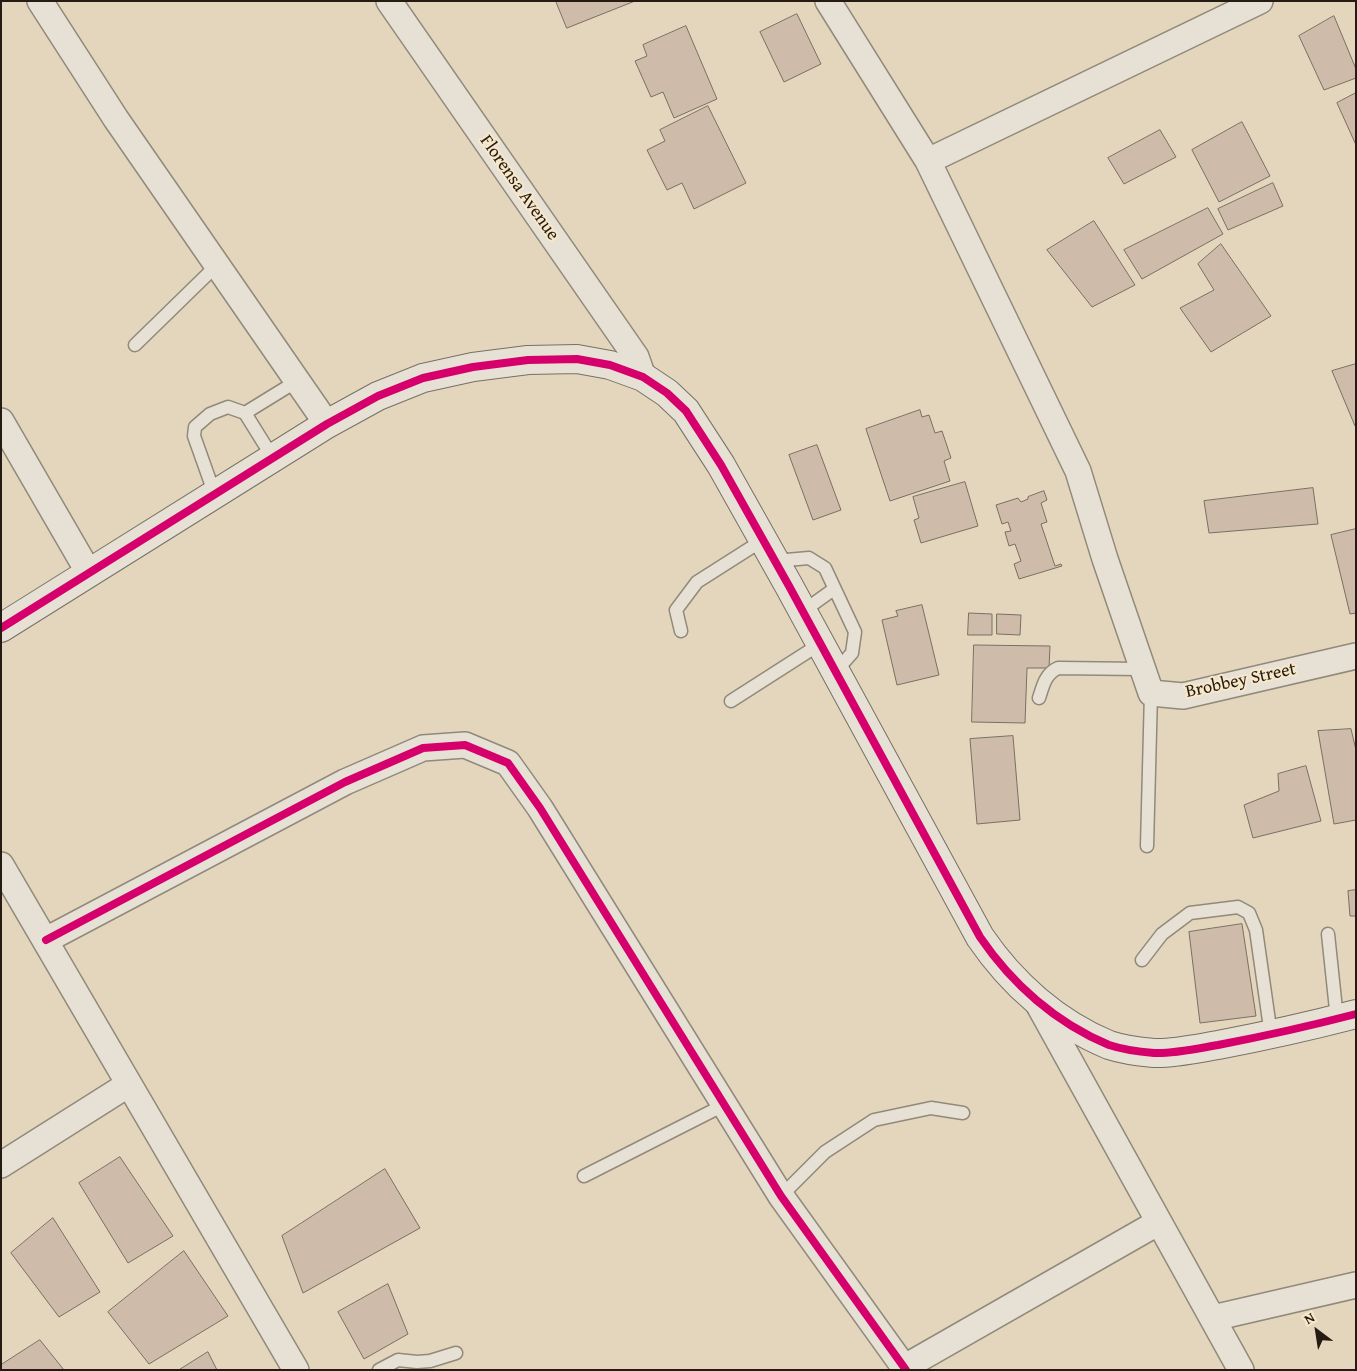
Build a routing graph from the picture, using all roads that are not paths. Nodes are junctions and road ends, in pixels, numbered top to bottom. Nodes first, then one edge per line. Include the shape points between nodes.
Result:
1 (40, 1) edge
2 (389, 1) edge
3 (828, 1) edge
4 (1260, 1) edge
5 (928, 161) junction
6 (217, 265) junction
7 (135, 345) dead end
8 (643, 377) junction
9 (297, 381) junction
10 (245, 413) junction
11 (1, 421) edge
12 (327, 424) junction
13 (273, 458) junction
14 (215, 495) junction
15 (769, 550) junction
16 (89, 573) junction
17 (834, 589) junction
18 (802, 612) junction
19 (1, 628) edge
20 (681, 631) dead end
21 (820, 644) junction
22 (1356, 656) edge
23 (1141, 669) junction
24 (835, 672) junction
25 (1151, 693) junction
26 (1039, 698) dead end
27 (730, 701) dead end
28 (1147, 846) dead end
29 (1, 865) edge
30 (1328, 934) dead end
31 (46, 940) junction
32 (1142, 960) dead end
33 (1036, 1000) junction
34 (1346, 1017) edge
35 (1271, 1035) junction
36 (129, 1084) junction
37 (724, 1105) junction
38 (963, 1114) dead end
39 (1, 1164) edge
40 (584, 1176) dead end
41 (781, 1196) junction
42 (1159, 1222) junction
43 (1356, 1285) edge
44 (1212, 1318) junction
45 (456, 1352) dead end
46 (905, 1368) edge
47 (296, 1370) edge
48 (379, 1370) edge
49 (1242, 1370) edge

1 - 6 street via 116,119
2 - 8 street, Florensa Avenue via 636,357
3 - 5 street
4 - 5 street
5 - 23 street via 1078,470
6 - 7 lane
6 - 9 street
8 - 12 street via 610,365 576,359 528,360 482,366 423,378 378,396
8 - 15 street via 686,411
9 - 10 lane
9 - 12 street
10 - 13 lane
10 - 14 lane via 228,407 210,414 195,427 194,436
11 - 16 street
12 - 13 street
13 - 14 street
14 - 16 street
15 - 17 lane via 809,558 825,568
15 - 18 street
15 - 20 lane via 697,582 676,610
16 - 19 street
17 - 18 lane
17 - 24 lane via 855,632 852,653
18 - 21 street
21 - 24 street
21 - 27 lane
22 - 25 street, Brobbey Street via 1183,696
23 - 25 street
23 - 26 lane via 1058,668 1046,678
24 - 33 street via 980,937 996,961
25 - 28 lane
29 - 31 street
30 - 34 lane
31 - 36 street
31 - 37 street via 345,782 423,748 465,745 508,763 540,808
32 - 35 lane via 1162,934 1190,913 1238,907 1248,913 1256,930
33 - 35 street via 1076,1028 1111,1046 1156,1053
33 - 42 street
34 - 35 street
36 - 39 street
36 - 47 street
37 - 40 lane
37 - 41 street
38 - 41 lane via 931,1108 874,1120 825,1152
41 - 46 street
42 - 44 street
42 - 46 street
43 - 44 street
44 - 49 street
45 - 48 lane via 430,1361 398,1360

